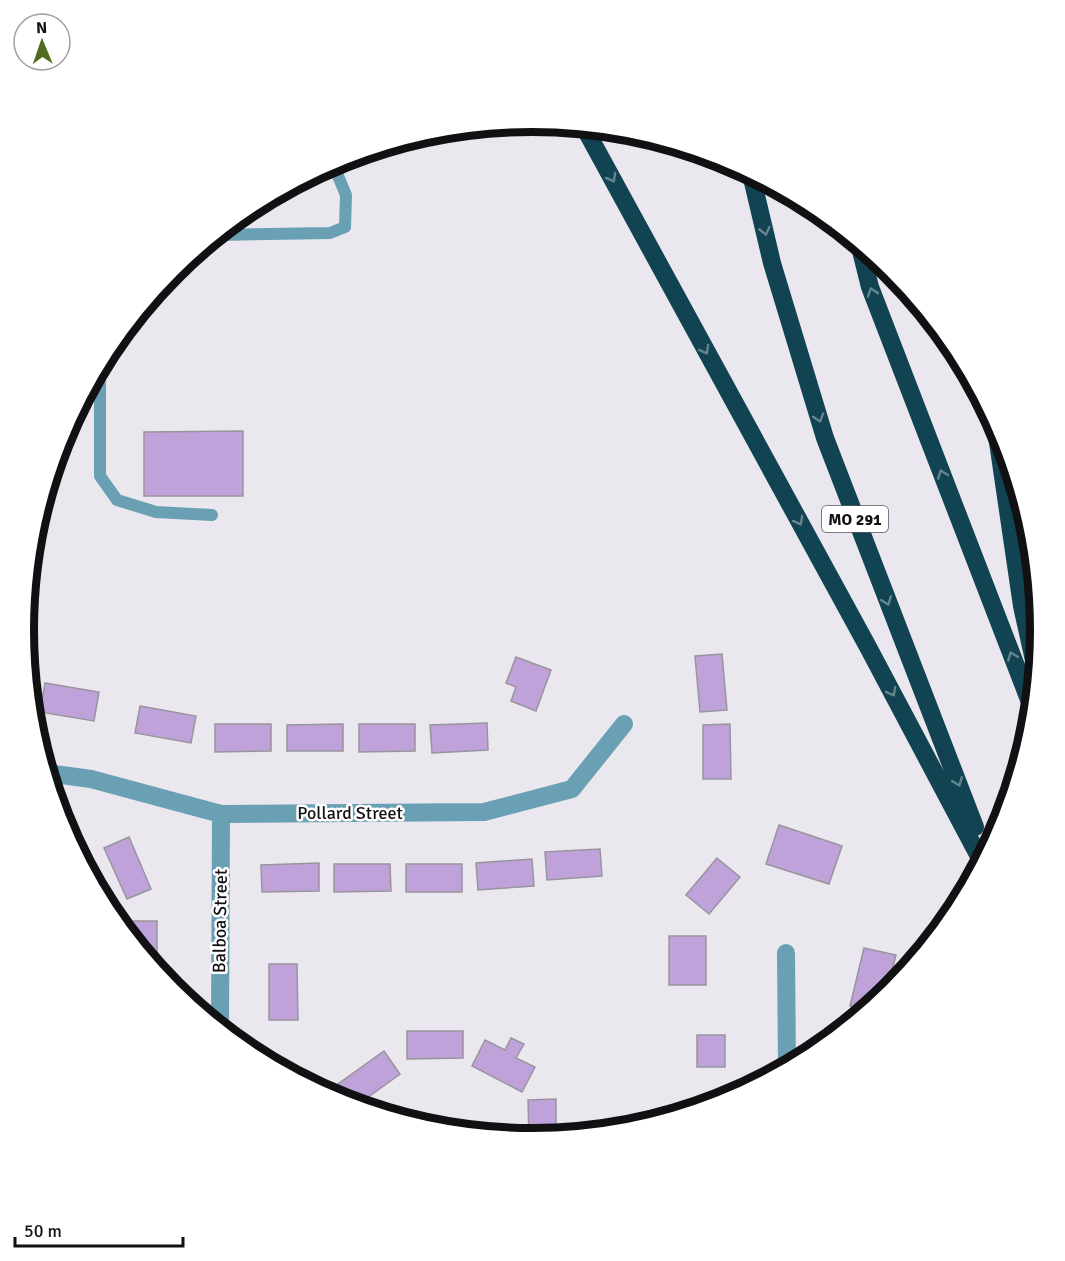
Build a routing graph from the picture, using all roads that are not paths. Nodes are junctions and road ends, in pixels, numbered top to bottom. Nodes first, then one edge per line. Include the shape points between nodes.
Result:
1 (589, 136) edge
2 (337, 173) edge
3 (754, 185) edge
4 (229, 235) edge
5 (863, 257) edge
6 (100, 383) edge
7 (1001, 461) edge
8 (212, 515) dead end
9 (1030, 641) edge
10 (1026, 693) edge
11 (624, 724) dead end
12 (56, 774) edge
13 (221, 814) junction
14 (982, 845) edge
15 (978, 854) edge
16 (786, 953) dead end
17 (220, 1018) edge
18 (787, 1059) edge

1 -> 15 highway
2 - 4 lane via 346,195 345,227 330,233
3 -> 14 highway, MO 291 via 772,263 825,438
10 -> 5 highway via 870,287
6 - 8 lane via 100,476 117,500 156,512
7 - 9 highway
11 - 13 street, Pollard Street via 572,789 484,812
12 - 13 street, Pollard Street via 91,779
13 - 17 street, Balboa Street
16 - 18 street

